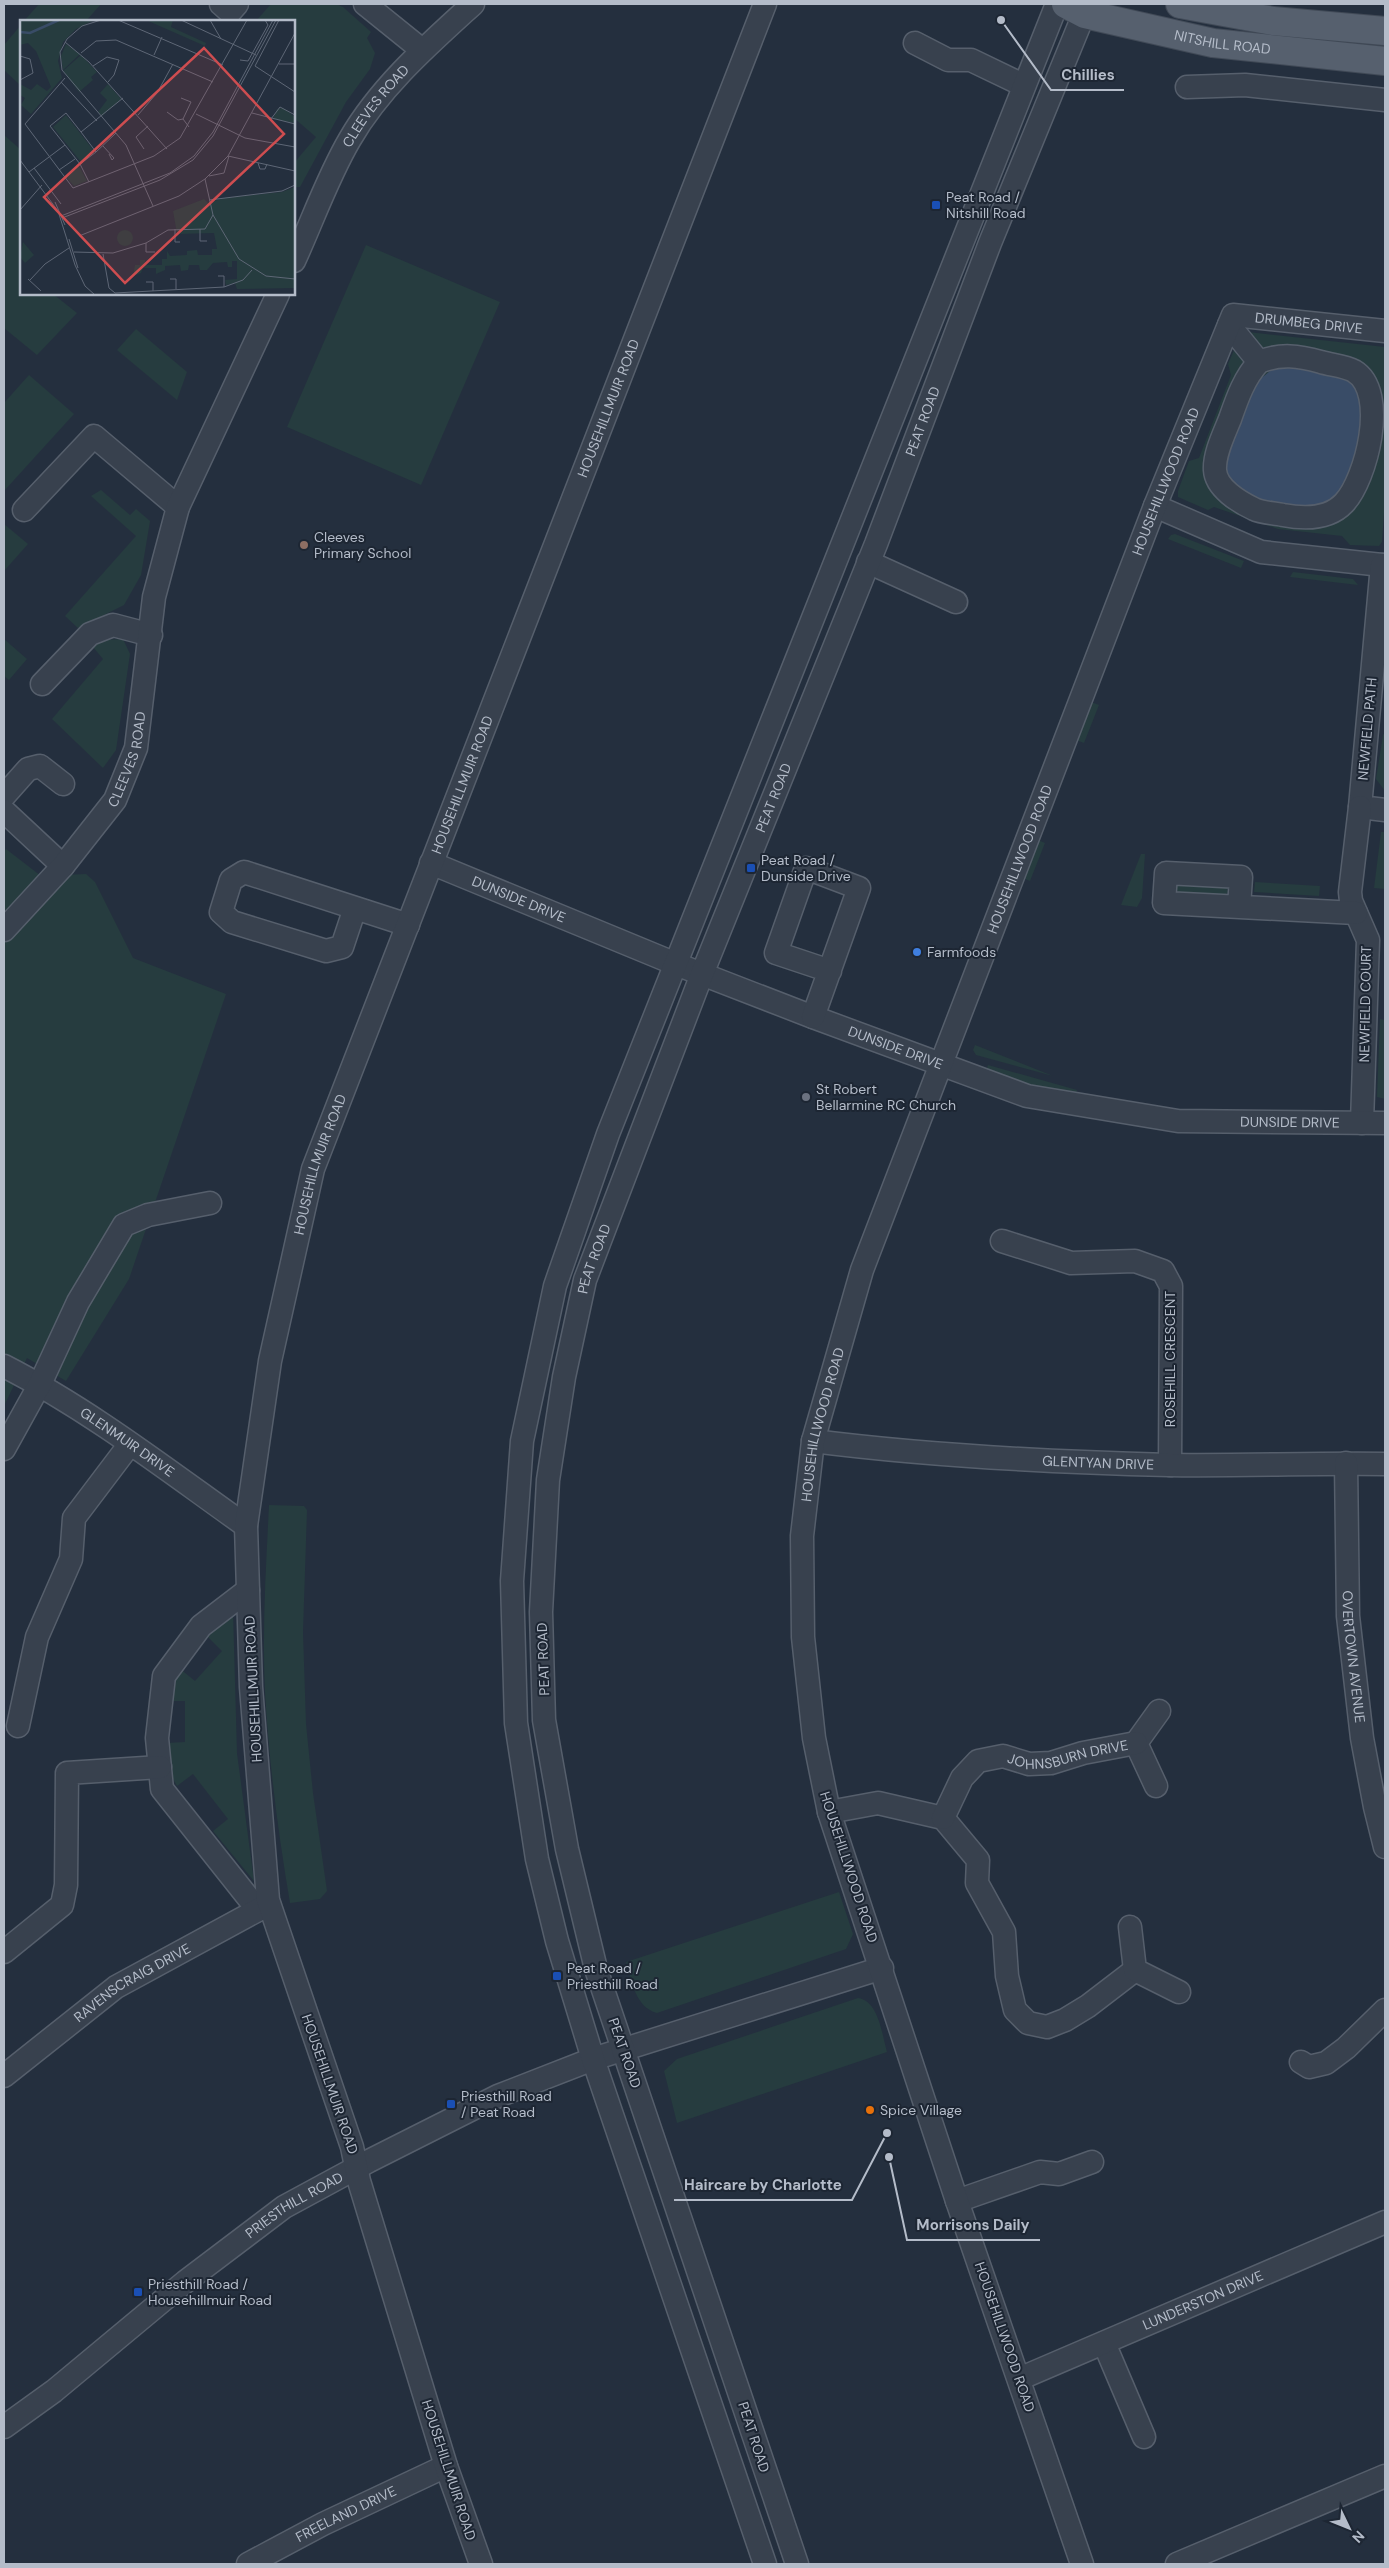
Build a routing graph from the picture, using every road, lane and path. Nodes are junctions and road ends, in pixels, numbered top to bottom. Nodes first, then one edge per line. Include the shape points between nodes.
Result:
1 (221, 4) edge
2 (237, 4) edge
3 (365, 4) edge
4 (473, 4) edge
5 (765, 4) edge
6 (1056, 4) edge
7 (1180, 4) edge
8 (1080, 7) edge
9 (1228, 9) edge
10 (1385, 31) edge
11 (914, 43) dead end
12 (422, 50) junction
13 (1385, 61) edge
14 (1023, 85) junction
15 (1187, 87) dead end
16 (1385, 100) edge
17 (301, 225) edge
18 (295, 256) edge
19 (278, 295) edge
20 (1231, 320) junction
21 (1385, 330) edge
22 (1259, 362) junction
23 (1155, 506) junction
24 (178, 507) junction
25 (24, 510) dead end
26 (868, 562) junction
27 (1384, 565) edge
28 (956, 602) dead end
29 (151, 635) junction
30 (42, 684) dead end
31 (63, 784) dead end
32 (4, 796) edge
33 (1360, 807) junction
34 (1385, 810) edge
35 (4, 811) edge
36 (432, 863) junction
37 (63, 866) junction
38 (1239, 907) dead end
39 (354, 908) junction
40 (1356, 913) junction
41 (408, 925) junction
42 (4, 930) edge
43 (676, 964) junction
44 (830, 971) junction
45 (702, 974) junction
46 (813, 1017) junction
47 (941, 1065) junction
48 (1362, 1123) junction
49 (1385, 1123) edge
50 (210, 1203) dead end
51 (1002, 1241) dead end
52 (4, 1366) edge
53 (40, 1384) junction
54 (813, 1441) junction
55 (130, 1444) junction
56 (4, 1449) edge
57 (1346, 1463) junction
58 (1385, 1464) edge
59 (1170, 1465) junction
60 (246, 1526) junction
61 (248, 1590) junction
62 (1159, 1711) dead end
63 (18, 1726) dead end
64 (1136, 1743) junction
65 (160, 1768) junction
66 (1156, 1786) dead end
67 (828, 1812) junction
68 (943, 1818) junction
69 (1385, 1847) edge
70 (263, 1907) junction
71 (1130, 1927) dead end
72 (4, 1952) edge
73 (882, 1968) junction
74 (1135, 1970) junction
75 (1179, 1992) dead end
76 (1385, 2010) edge
77 (623, 2049) junction
78 (593, 2059) junction
79 (1301, 2062) dead end
80 (4, 2076) edge
81 (1092, 2162) dead end
82 (358, 2167) junction
83 (957, 2201) junction
84 (1385, 2222) edge
85 (1104, 2343) junction
86 (1019, 2379) junction
87 (4, 2427) edge
88 (1144, 2437) dead end
89 (446, 2466) junction
90 (1385, 2476) edge
91 (248, 2564) edge
92 (480, 2564) edge
93 (765, 2564) edge
94 (797, 2564) edge
95 (1082, 2564) edge
96 (1177, 2564) edge

1 - 2 street via 230,12
3 - 12 street
4 - 12 street, CLEEVES ROAD
5 - 36 street, HOUSEHILLMUIR ROAD
6 - 14 street, PEAT ROAD
7 - 9 main road, NITSHILL ROAD
8 - 13 main road, NITSHILL ROAD via 1213,43
8 - 26 street, PEAT ROAD
9 - 10 main road, NITSHILL ROAD via 1273,21
11 - 14 street via 948,60 971,60
12 - 17 street, CLEEVES ROAD via 373,103
14 - 43 street, PEAT ROAD
15 - 16 street via 1245,85
17 - 18 street, CLEEVES ROAD
19 - 24 street, CLEEVES ROAD
20 - 21 street, DRUMBEG DRIVE
20 - 22 street
20 - 23 street, HOUSEHILLWOOD ROAD
22 - 22 street via 1274,356 1297,355 1355,372 1370,390 1374,409 1369,446 1353,490 1343,504 1328,514 1305,520 1254,509 1222,488 1215,470 1220,447 1240,389
23 - 27 street, NEWFIELD PATH via 1261,552
23 - 47 street, HOUSEHILLWOOD ROAD
24 - 25 street via 94,436
24 - 29 street, CLEEVES ROAD via 154,598
26 - 28 street
26 - 45 street, PEAT ROAD
27 - 33 street, NEWFIELD PATH
29 - 30 street via 113,625 90,634
29 - 37 street, CLEEVES ROAD via 136,748 116,800
31 - 32 street via 40,766 28,769
33 - 34 street
33 - 40 street, NEWFIELD PATH via 1350,892
35 - 37 street
36 - 41 street, HOUSEHILLMUIR ROAD
36 - 43 street, DUNSIDE DRIVE
37 - 42 street, CLEEVES ROAD
38 - 40 street
39 - 39 street via 342,947 326,951 232,922 221,912 231,880 244,872
39 - 41 street
40 - 48 street, NEWFIELD COURT via 1368,940
41 - 60 street, HOUSEHILLMUIR ROAD via 313,1169 270,1361
43 - 45 street, DUNSIDE DRIVE
43 - 78 street, PEAT ROAD via 608,1134 556,1286 522,1442 512,1581 516,1722 537,1859 557,1941
44 - 44 street via 860,888 806,868 776,953
44 - 46 street
45 - 46 street, DUNSIDE DRIVE
45 - 77 street, PEAT ROAD via 586,1280 564,1377 548,1480 541,1612 544,1720 566,1849 596,1969
46 - 47 street, DUNSIDE DRIVE
47 - 48 street, DUNSIDE DRIVE via 1027,1096 1178,1121
47 - 54 street, HOUSEHILLWOOD ROAD via 862,1270
48 - 49 street, DUNSIDE DRIVE
50 - 53 street via 148,1215 124,1224 78,1302
51 - 59 street, ROSEHILL CRESCENT via 1071,1263 1135,1261 1164,1271 1171,1286
52 - 53 street, GLENMUIR DRIVE
53 - 55 street, GLENMUIR DRIVE
53 - 56 street
54 - 59 street, GLENTYAN DRIVE via 902,1452
54 - 67 street, HOUSEHILLWOOD ROAD via 802,1536 803,1637 814,1738
55 - 60 street, GLENMUIR DRIVE
55 - 63 street via 74,1518 71,1559 37,1637
57 - 58 street, GLENTYAN DRIVE
57 - 59 street, GLENTYAN DRIVE
57 - 69 street, OVERTOWN AVENUE via 1348,1616 1362,1738
60 - 61 street, HOUSEHILLMUIR ROAD
61 - 65 street, HOUSEHILLMUIR ROAD via 202,1626 164,1676 157,1738
61 - 70 street, HOUSEHILLMUIR ROAD
62 - 64 street, JOHNSBURN DRIVE
64 - 66 street, JOHNSBURN DRIVE
64 - 68 street, JOHNSBURN DRIVE via 1051,1763 1029,1764 1004,1756 978,1761 962,1778
65 - 70 street, HOUSEHILLMUIR ROAD via 162,1789
65 - 72 street via 67,1773 66,1885 62,1905
67 - 68 street via 878,1803
67 - 73 street, HOUSEHILLWOOD ROAD
68 - 74 street via 978,1860 978,1883 1004,1932 1007,1976 1014,2010 1028,2022 1047,2027 1065,2020
70 - 80 street, RAVENSCRAIG DRIVE via 116,1987
70 - 82 street, HOUSEHILLMUIR ROAD
71 - 74 street
73 - 77 street, PRIESTHILL ROAD
73 - 83 street, HOUSEHILLWOOD ROAD
74 - 75 street
76 - 79 street via 1326,2063 1309,2067
77 - 78 street, PRIESTHILL ROAD
77 - 94 street, PEAT ROAD
78 - 82 street, PRIESTHILL ROAD via 498,2096
78 - 93 street, PEAT ROAD
81 - 83 street via 1059,2174 1040,2172
82 - 87 street, PRIESTHILL ROAD via 284,2207
82 - 89 street, HOUSEHILLMUIR ROAD via 360,2186
83 - 86 street, HOUSEHILLWOOD ROAD
84 - 85 street, LUNDERSTON DRIVE
85 - 86 street, LUNDERSTON DRIVE
85 - 88 street
86 - 95 street, HOUSEHILLWOOD ROAD
89 - 91 street, FREELAND DRIVE via 323,2524
89 - 92 street, HOUSEHILLMUIR ROAD
90 - 96 street

